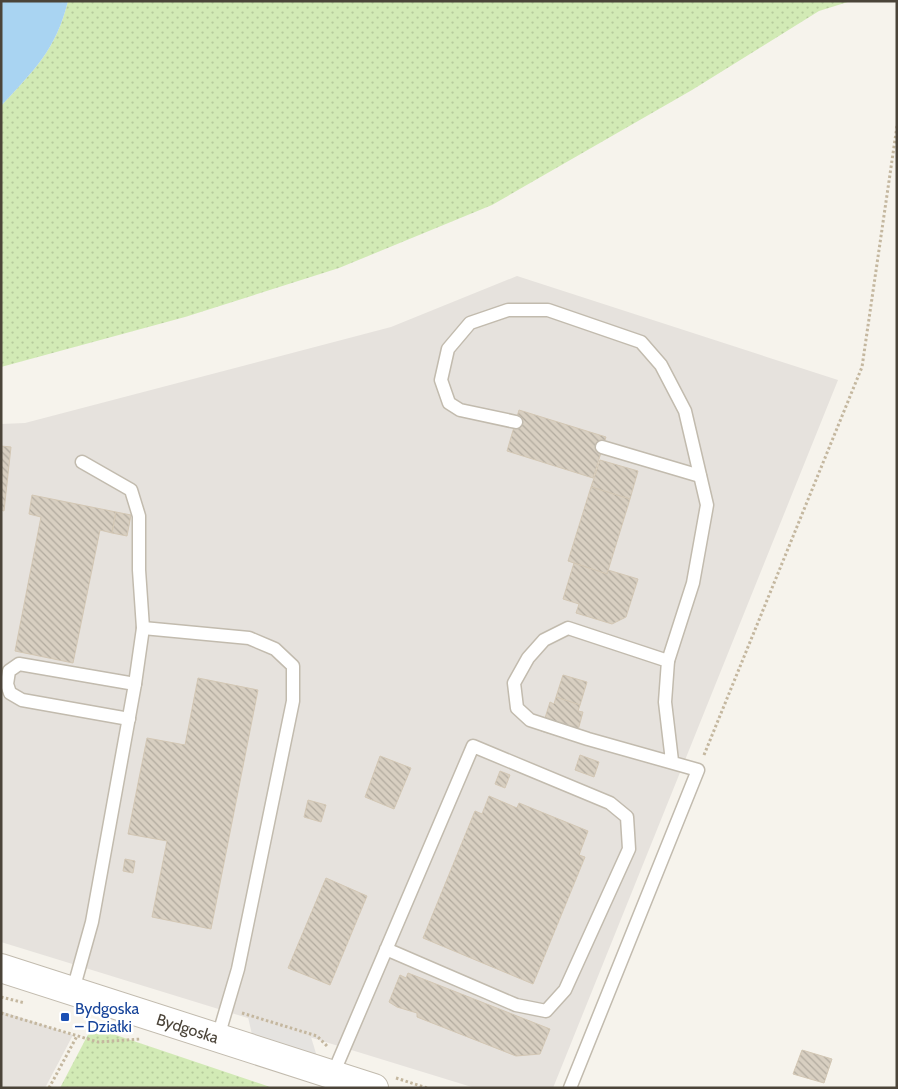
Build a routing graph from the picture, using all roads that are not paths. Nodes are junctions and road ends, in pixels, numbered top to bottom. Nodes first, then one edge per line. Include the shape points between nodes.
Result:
1 (516, 422) dead end
2 (602, 447) dead end
3 (82, 462) dead end
4 (700, 476) junction
5 (143, 628) junction
6 (668, 661) junction
7 (135, 684) junction
8 (129, 719) junction
9 (672, 761) junction
10 (386, 949) junction
11 (1, 968) edge
12 (73, 990) junction
13 (218, 1037) junction
14 (333, 1074) junction
15 (374, 1088) edge
16 (570, 1088) edge

1 - 4 lane via 460,410 449,403 441,380 448,349 470,323 508,310 548,310 641,342 660,365 685,411
2 - 4 lane
3 - 5 lane via 131,490 139,516
4 - 6 lane via 707,505 693,583
5 - 7 lane
5 - 13 lane via 249,638 275,649 293,666 293,702 238,969
6 - 9 lane via 665,702
6 - 9 lane via 568,628 544,640 528,658 514,683 517,708 530,720
7 - 8 lane
7 - 8 lane via 20,664 10,671 7,684 10,693 22,700
8 - 12 lane via 92,922
9 - 16 lane via 698,770
10 - 10 lane via 473,746 610,803 628,817 629,849 565,990 546,1010 516,1004
10 - 14 lane
11 - 12 street, Bydgoska
12 - 13 street, Bydgoska
13 - 14 street, Bydgoska
14 - 15 street, Bydgoska

